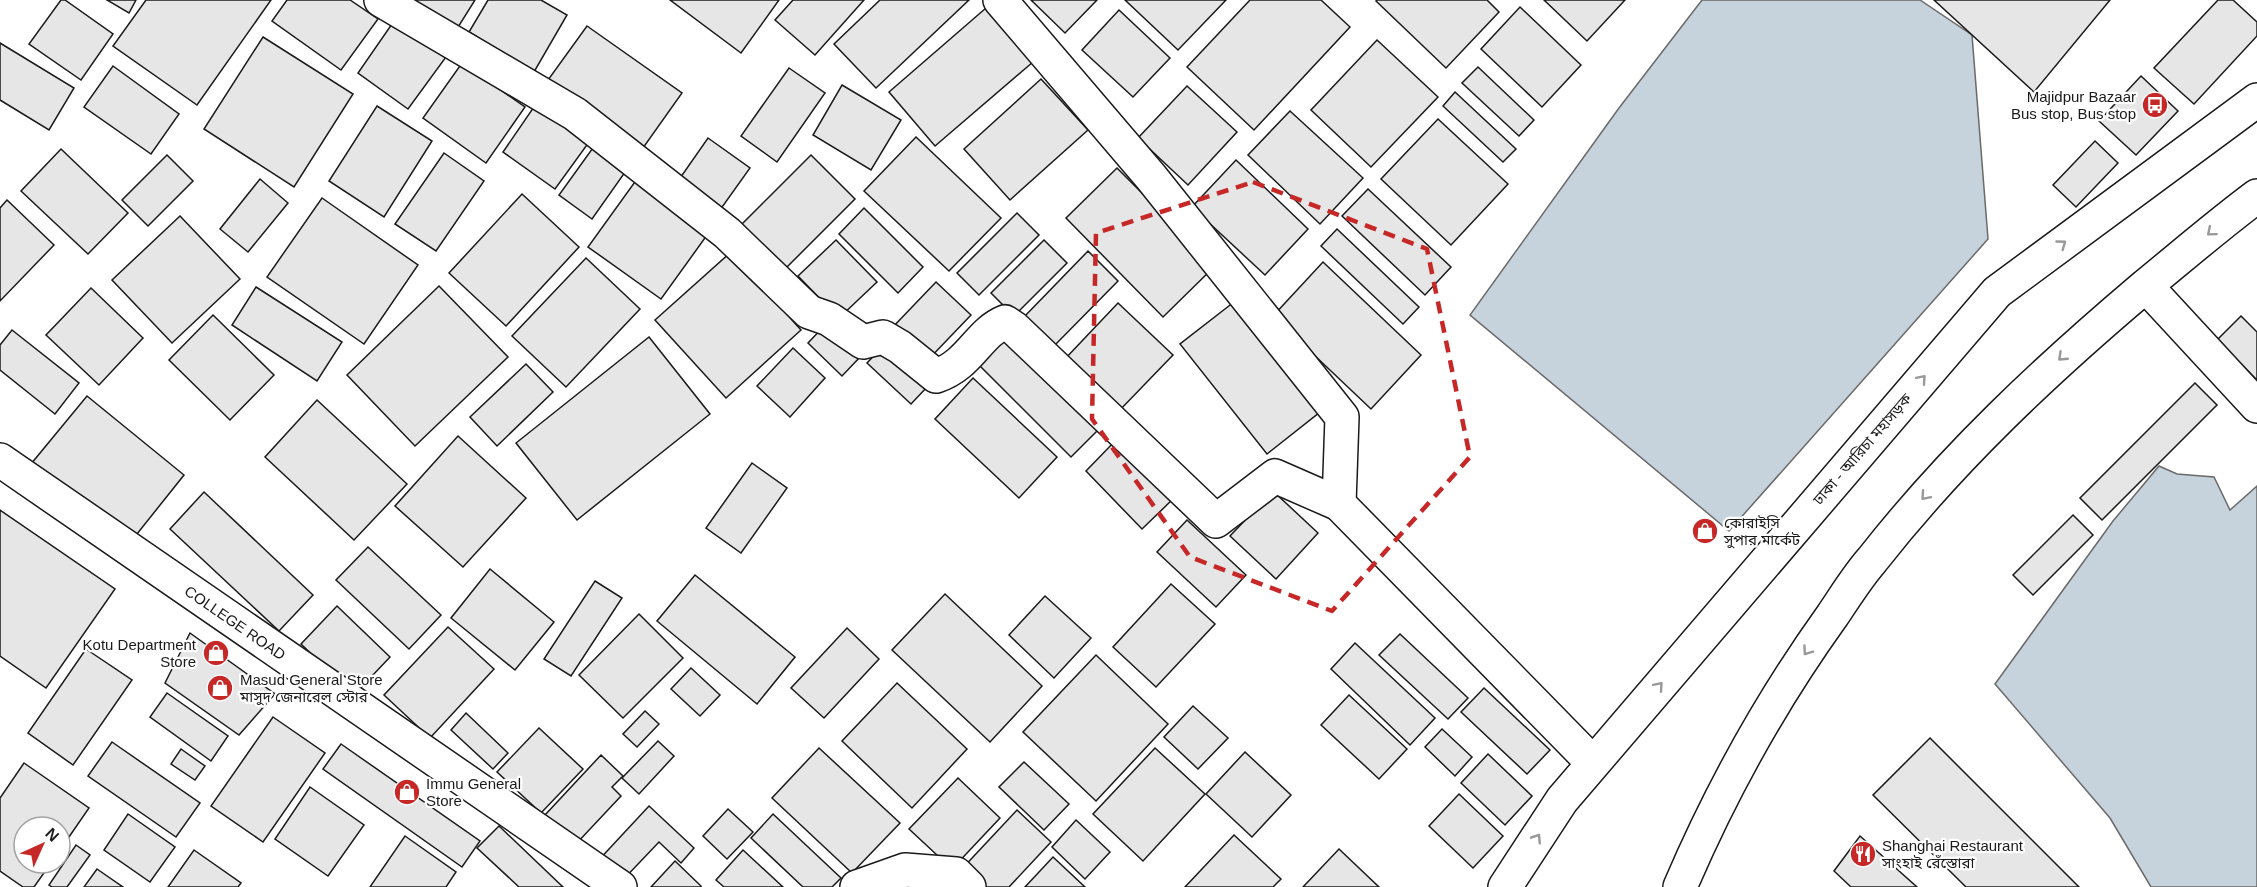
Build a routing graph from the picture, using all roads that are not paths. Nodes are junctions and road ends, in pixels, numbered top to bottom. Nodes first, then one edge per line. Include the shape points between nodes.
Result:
1 (381, 0) edge
2 (1000, 0) edge
3 (2257, 100) edge
4 (2257, 195) edge
5 (2146, 286) junction
6 (2257, 406) edge
7 (0, 460) edge
8 (1339, 504) junction
9 (1593, 763) junction
10 (620, 887) edge
11 (856, 887) edge
12 (969, 887) edge
13 (1505, 887) edge
14 (1680, 887) edge

1 - 8 main road via 575,114 727,233 809,312 829,319 863,342 883,337 936,376 961,363 996,326 1005,322 1216,521 1275,477
2 - 8 main road via 1151,177 1342,417
9 -> 3 main road, ঢাকা - আরিচা মহাসড়ক via 1997,292
4 -> 5 main road
5 - 6 main road
5 -> 14 main road via 2065,355 1988,429 1871,561 1791,673 1747,748
7 - 10 main road, COLLEGE ROAD
8 - 9 main road
13 -> 9 main road, ঢাকা - আরিচা মহাসড়ক via 1562,800
11 - 12 main road via 905,870 956,874

